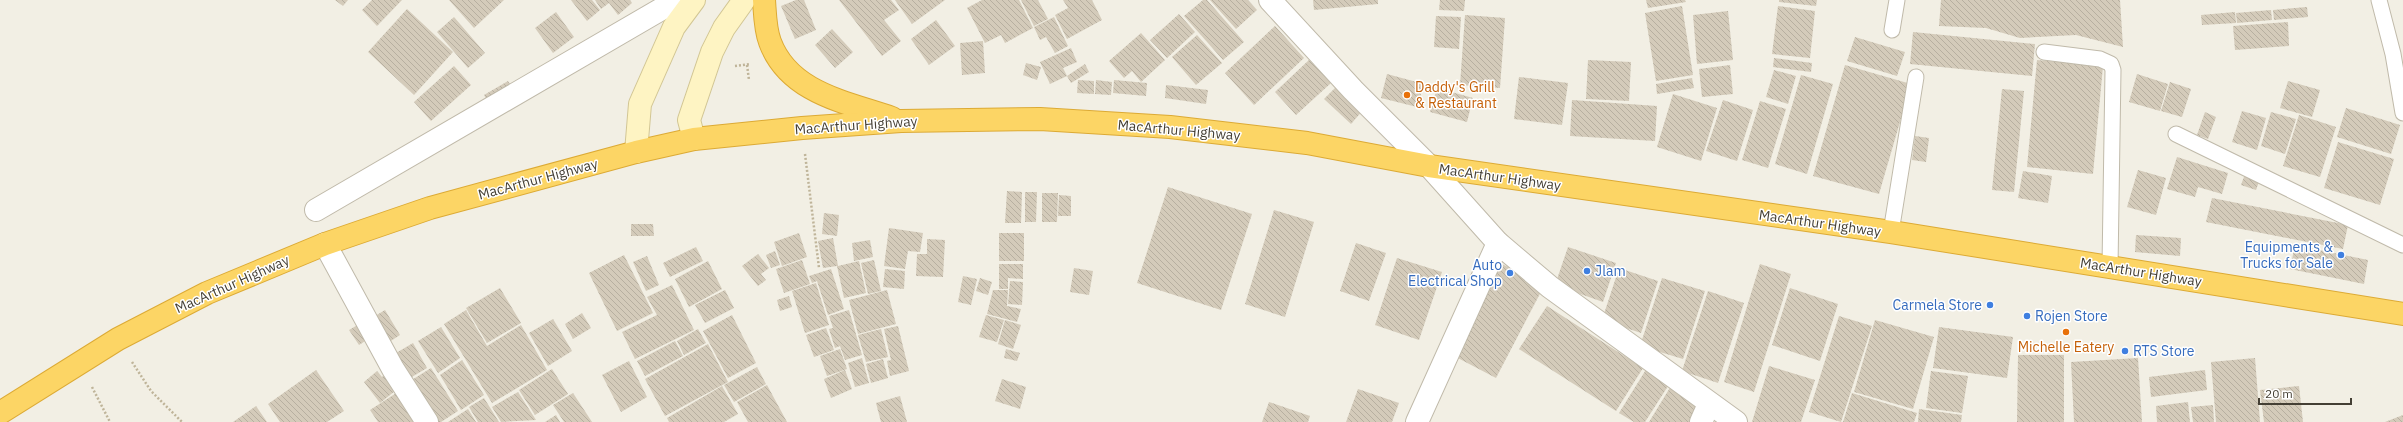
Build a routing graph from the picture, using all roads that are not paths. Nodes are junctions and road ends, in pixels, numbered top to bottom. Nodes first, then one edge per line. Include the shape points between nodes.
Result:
1 (678, 0) edge
2 (694, 0) edge
3 (744, 0) edge
4 (764, 0) edge
5 (1270, 0) edge
6 (1897, 0) edge
7 (2379, 0) edge
8 (1892, 30) dead end
9 (2044, 52) dead end
10 (1916, 77) dead end
11 (2403, 113) edge
12 (901, 121) junction
13 (2176, 134) dead end
14 (694, 139) junction
15 (636, 152) junction
16 (1429, 166) junction
17 (316, 210) dead end
18 (1890, 232) junction
19 (1498, 243) junction
20 (325, 244) junction
21 (2403, 245) edge
22 (2110, 267) junction
23 (2403, 314) edge
24 (0, 413) edge
25 (1705, 413) edge
26 (427, 422) edge
27 (1417, 422) edge
28 (1736, 422) edge

1 - 17 street
2 - 15 main road via 674,27 640,104
3 - 14 main road via 724,28 712,52 689,120
4 - 12 highway via 770,41 778,58 789,72 815,92
5 - 16 street via 1353,90
6 - 8 lane
7 - 11 lane via 2393,54
9 - 22 lane via 2100,59 2111,64 2113,70
10 - 18 lane
12 - 14 highway, MacArthur Highway
12 - 16 highway, MacArthur Highway via 1040,119 1170,127 1307,143
13 - 21 lane
14 - 15 highway, MacArthur Highway
15 - 20 highway, MacArthur Highway via 430,208
16 - 18 highway, MacArthur Highway
16 - 19 street
18 - 22 highway, MacArthur Highway
19 - 25 street
19 - 27 street
20 - 24 highway, MacArthur Highway via 207,293 118,339
20 - 26 street via 393,369
22 - 23 highway, MacArthur Highway
25 - 28 street

